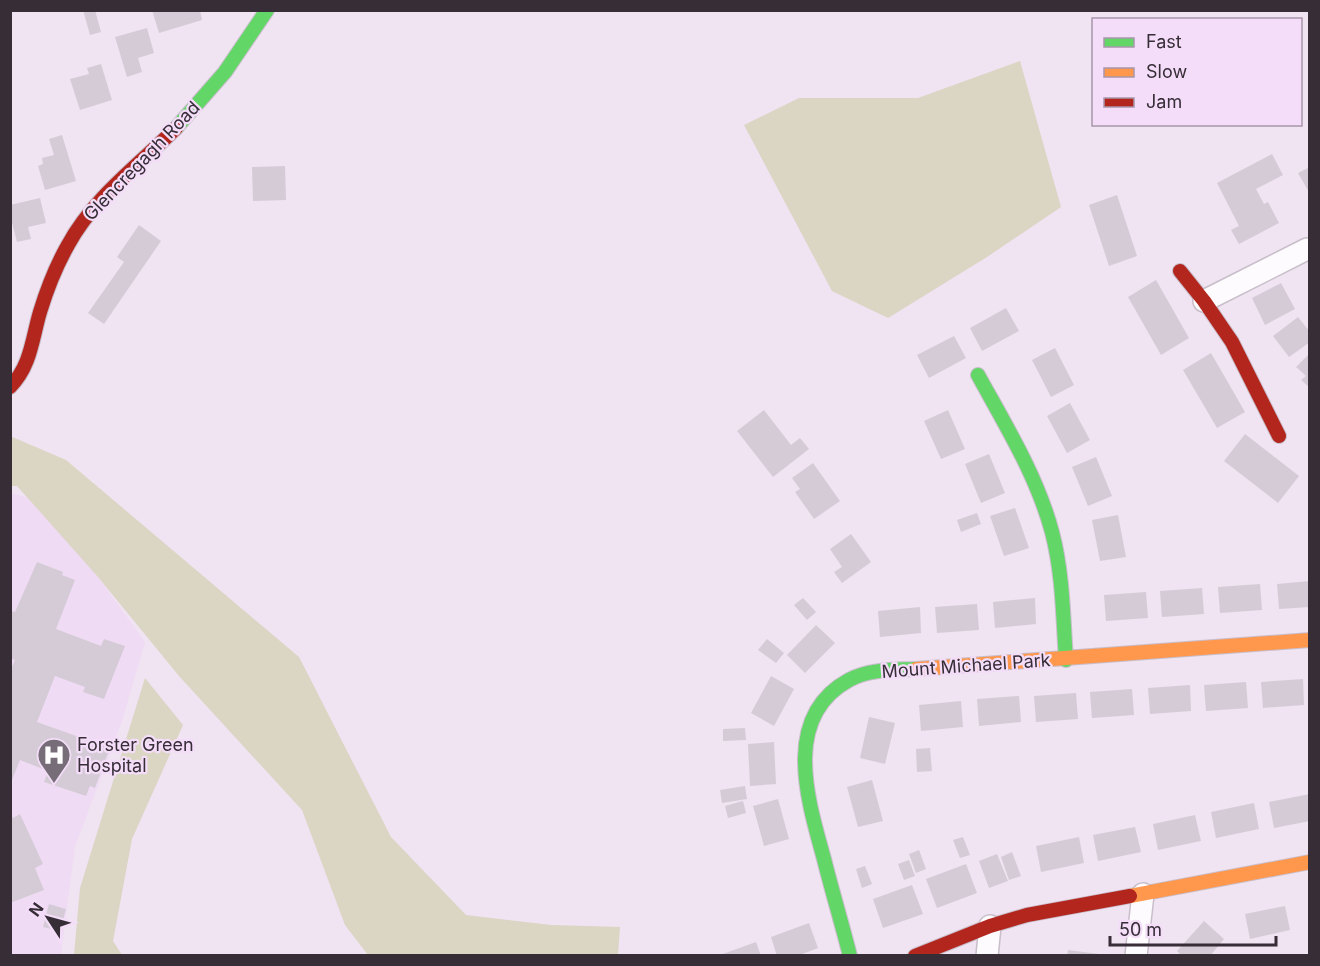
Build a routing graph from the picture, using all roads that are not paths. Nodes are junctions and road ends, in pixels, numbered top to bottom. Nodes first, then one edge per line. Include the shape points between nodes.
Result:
1 (267, 10) edge
2 (1309, 250) edge
3 (1180, 271) dead end
4 (1204, 301) junction
5 (978, 375) dead end
6 (10, 387) edge
7 (1278, 436) dead end
8 (1310, 640) edge
9 (1066, 660) junction
10 (1310, 862) edge
11 (1143, 894) junction
12 (990, 926) junction
13 (850, 956) edge
14 (915, 956) edge
15 (987, 956) edge
16 (1136, 956) edge

1 - 6 street, Glencregagh Road via 216,84 78,228 51,279 27,367
2 - 4 street
3 - 4 street
4 - 7 street via 1232,342
5 - 9 street via 1026,465 1052,531
8 - 9 street, Mount Michael Park
9 - 13 street, Mount Michael Park via 872,672 848,681 824,701 803,750 805,782
10 - 11 street
11 - 12 street via 1027,915
11 - 16 street
12 - 14 street
12 - 15 street

